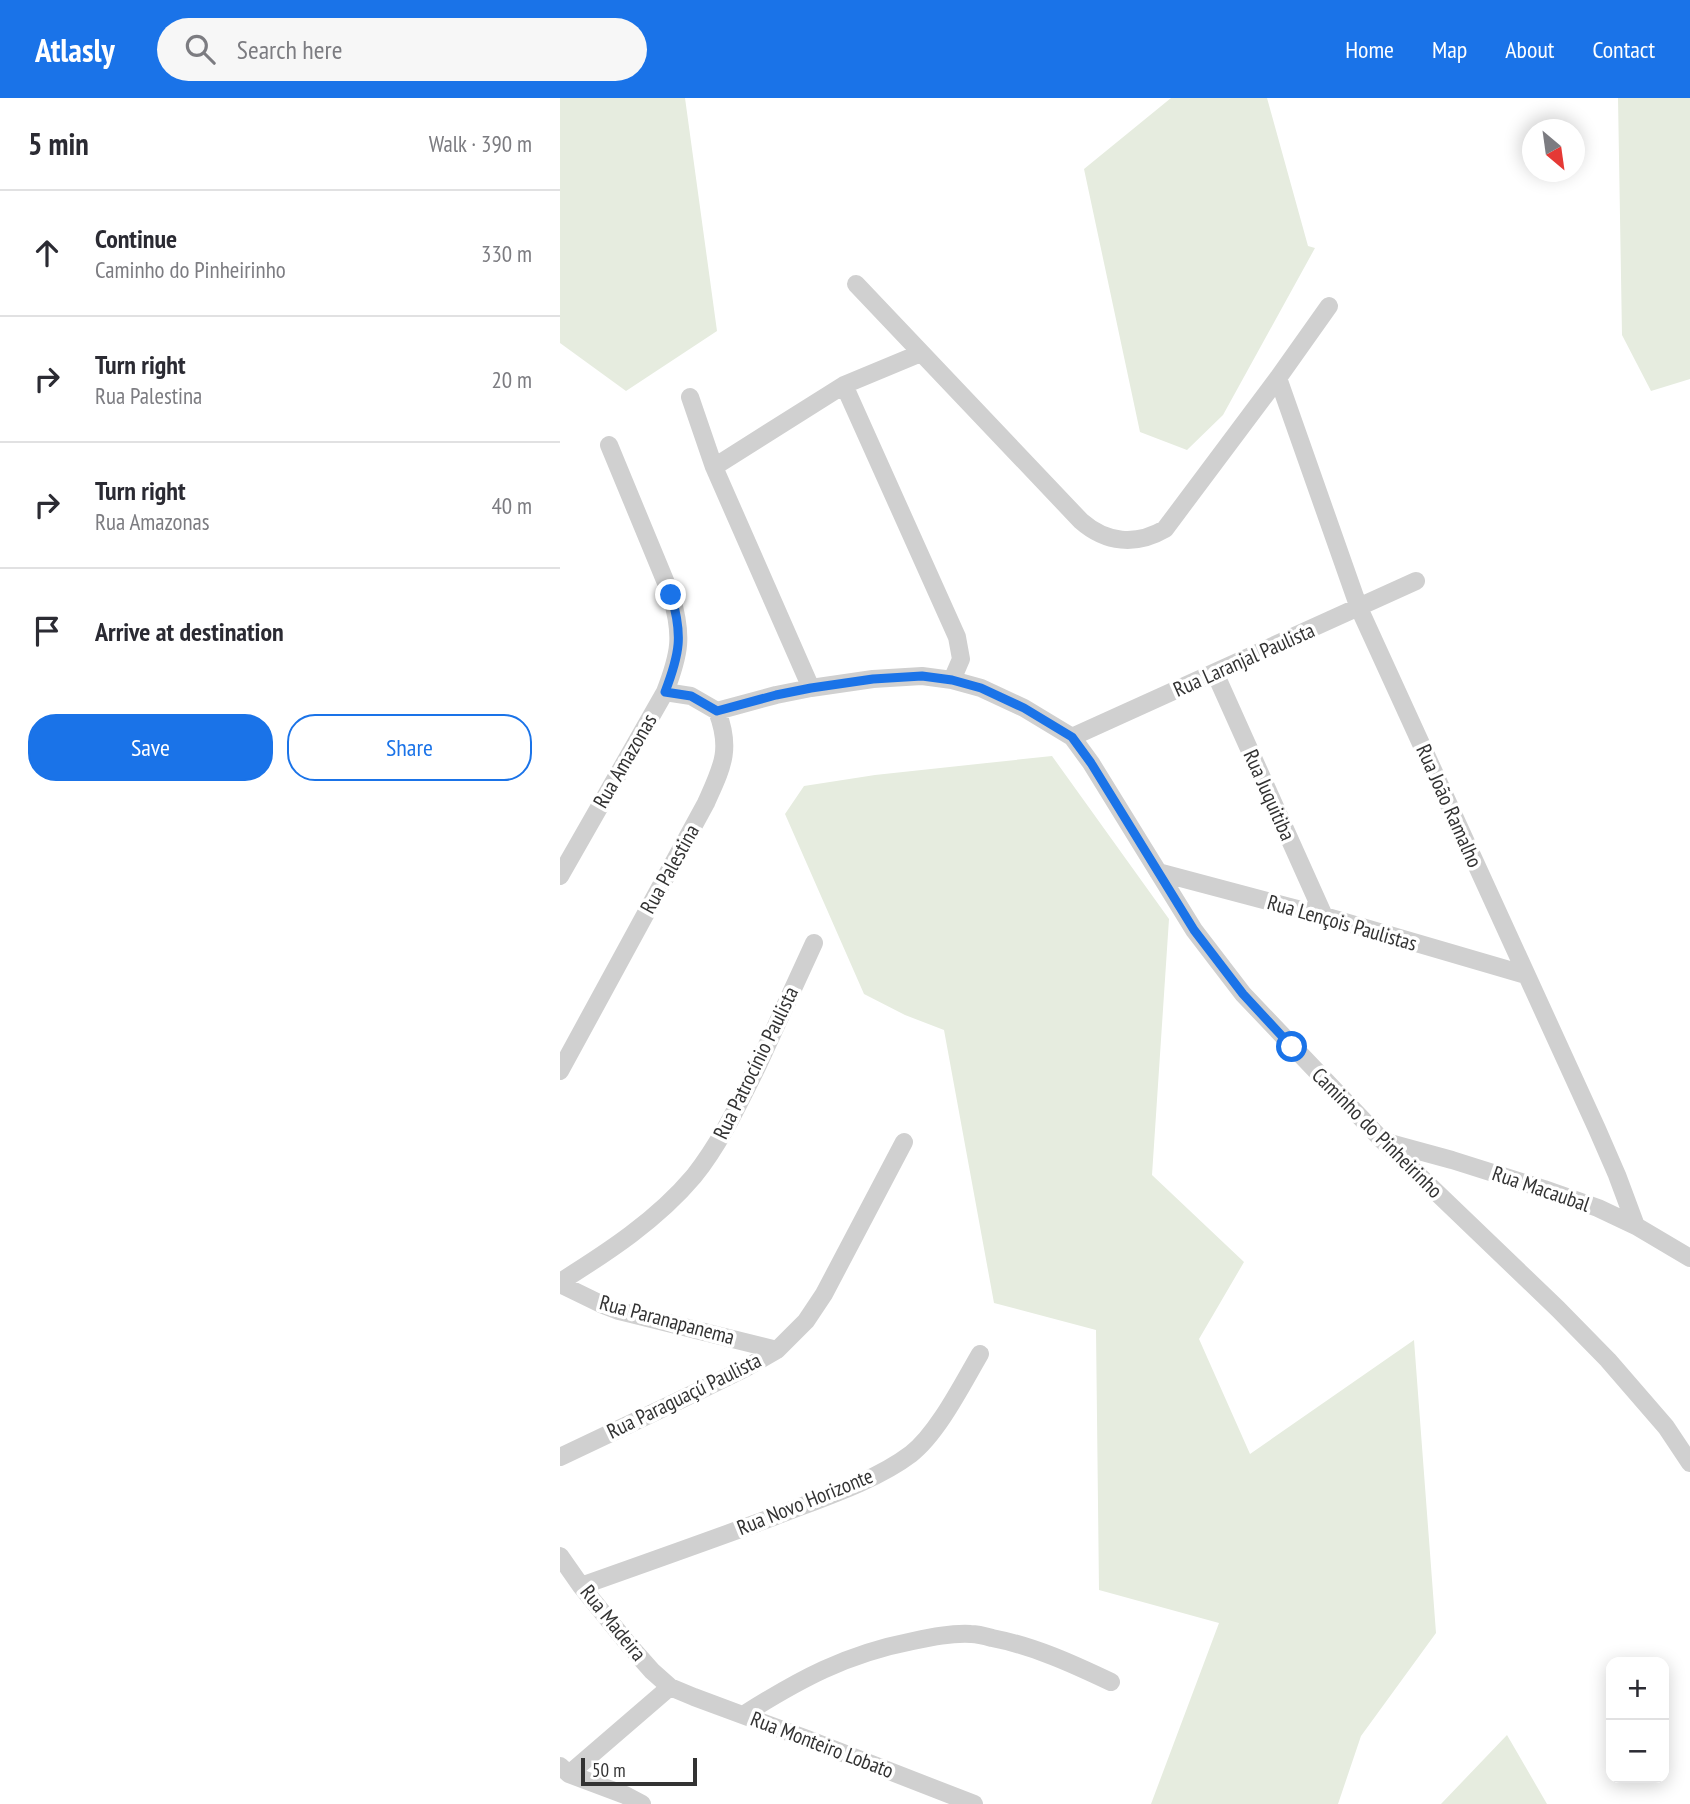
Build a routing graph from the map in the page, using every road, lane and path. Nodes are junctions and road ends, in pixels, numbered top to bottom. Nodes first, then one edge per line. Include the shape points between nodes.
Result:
1 (856, 284) dead end
2 (1329, 306) dead end
3 (921, 353) junction
4 (1278, 378) junction
5 (844, 385) junction
6 (690, 397) dead end
7 (609, 445) dead end
8 (714, 467) junction
9 (1416, 581) dead end
10 (1359, 608) junction
11 (1214, 673) junction
12 (952, 680) junction
13 (811, 688) junction
14 (665, 692) junction
15 (717, 711) junction
16 (1072, 737) junction
17 (565, 859) edge
18 (1158, 872) junction
19 (560, 876) edge
20 (1324, 916) junction
21 (814, 943) dead end
22 (1526, 975) junction
23 (560, 1071) edge
24 (904, 1142) dead end
25 (1383, 1142) junction
26 (1636, 1226) junction
27 (1690, 1258) edge
28 (560, 1283) edge
29 (777, 1350) junction
30 (980, 1354) dead end
31 (560, 1457) edge
32 (1690, 1463) edge
33 (560, 1556) edge
34 (581, 1586) junction
35 (1111, 1682) dead end
36 (670, 1687) junction
37 (743, 1715) junction
38 (565, 1770) edge
39 (642, 1804) edge
40 (975, 1804) edge

1 - 3 street
2 - 4 street
3 - 4 street via 1082,521 1099,534 1121,540 1144,539 1165,529
3 - 5 street
4 - 10 street, Rua João Ramalho
5 - 8 street
5 - 12 street via 957,638 961,659
6 - 8 street
7 - 14 street, Rua Amazonas via 678,619 680,638
8 - 13 street
9 - 10 street, Rua Laranjal Paulista
10 - 11 street, Rua Laranjal Paulista
10 - 22 street, Rua João Ramalho
11 - 16 street, Rua Laranjal Paulista
11 - 20 street, Rua Juquitiba
12 - 13 street, Caminho do Pinheirinho via 922,676
12 - 16 street, Caminho do Pinheirinho via 1024,708
13 - 15 street, Caminho do Pinheirinho
14 - 15 street via 691,696
14 - 17 street, Rua Amazonas
15 - 23 street, Rua Palestina via 725,738 719,774
16 - 18 street, Caminho do Pinheirinho
17 - 19 street, Rua Amazonas
18 - 20 street, Rua Lençois Paulistas
18 - 25 street, Caminho do Pinheirinho via 1194,930 1243,994
20 - 22 street, Rua Lençois Paulistas
21 - 28 street, Rua Patrocínio Paulista via 716,1146 670,1201 636,1231
22 - 26 street, Rua João Ramalho
24 - 29 street, Rua Paraguaçú Paulista via 824,1294 806,1321
25 - 26 street, Rua Macaubal via 1544,1189
25 - 32 street, Caminho do Pinheirinho via 1608,1360 1666,1427
26 - 27 street, Rua Macaubal
28 - 29 street, Rua Paranapanema via 619,1311
29 - 31 street, Rua Paraguaçú Paulista
30 - 34 street, Rua Novo Horizonte via 930,1433 912,1453 890,1467 797,1508
33 - 34 street, Rua Madeira
34 - 36 street, Rua Madeira
35 - 37 street via 1003,1640 972,1634 938,1635 852,1657 810,1675
36 - 37 street, Rua Monteiro Lobato
36 - 38 street
37 - 40 street, Rua Monteiro Lobato
38 - 39 street

